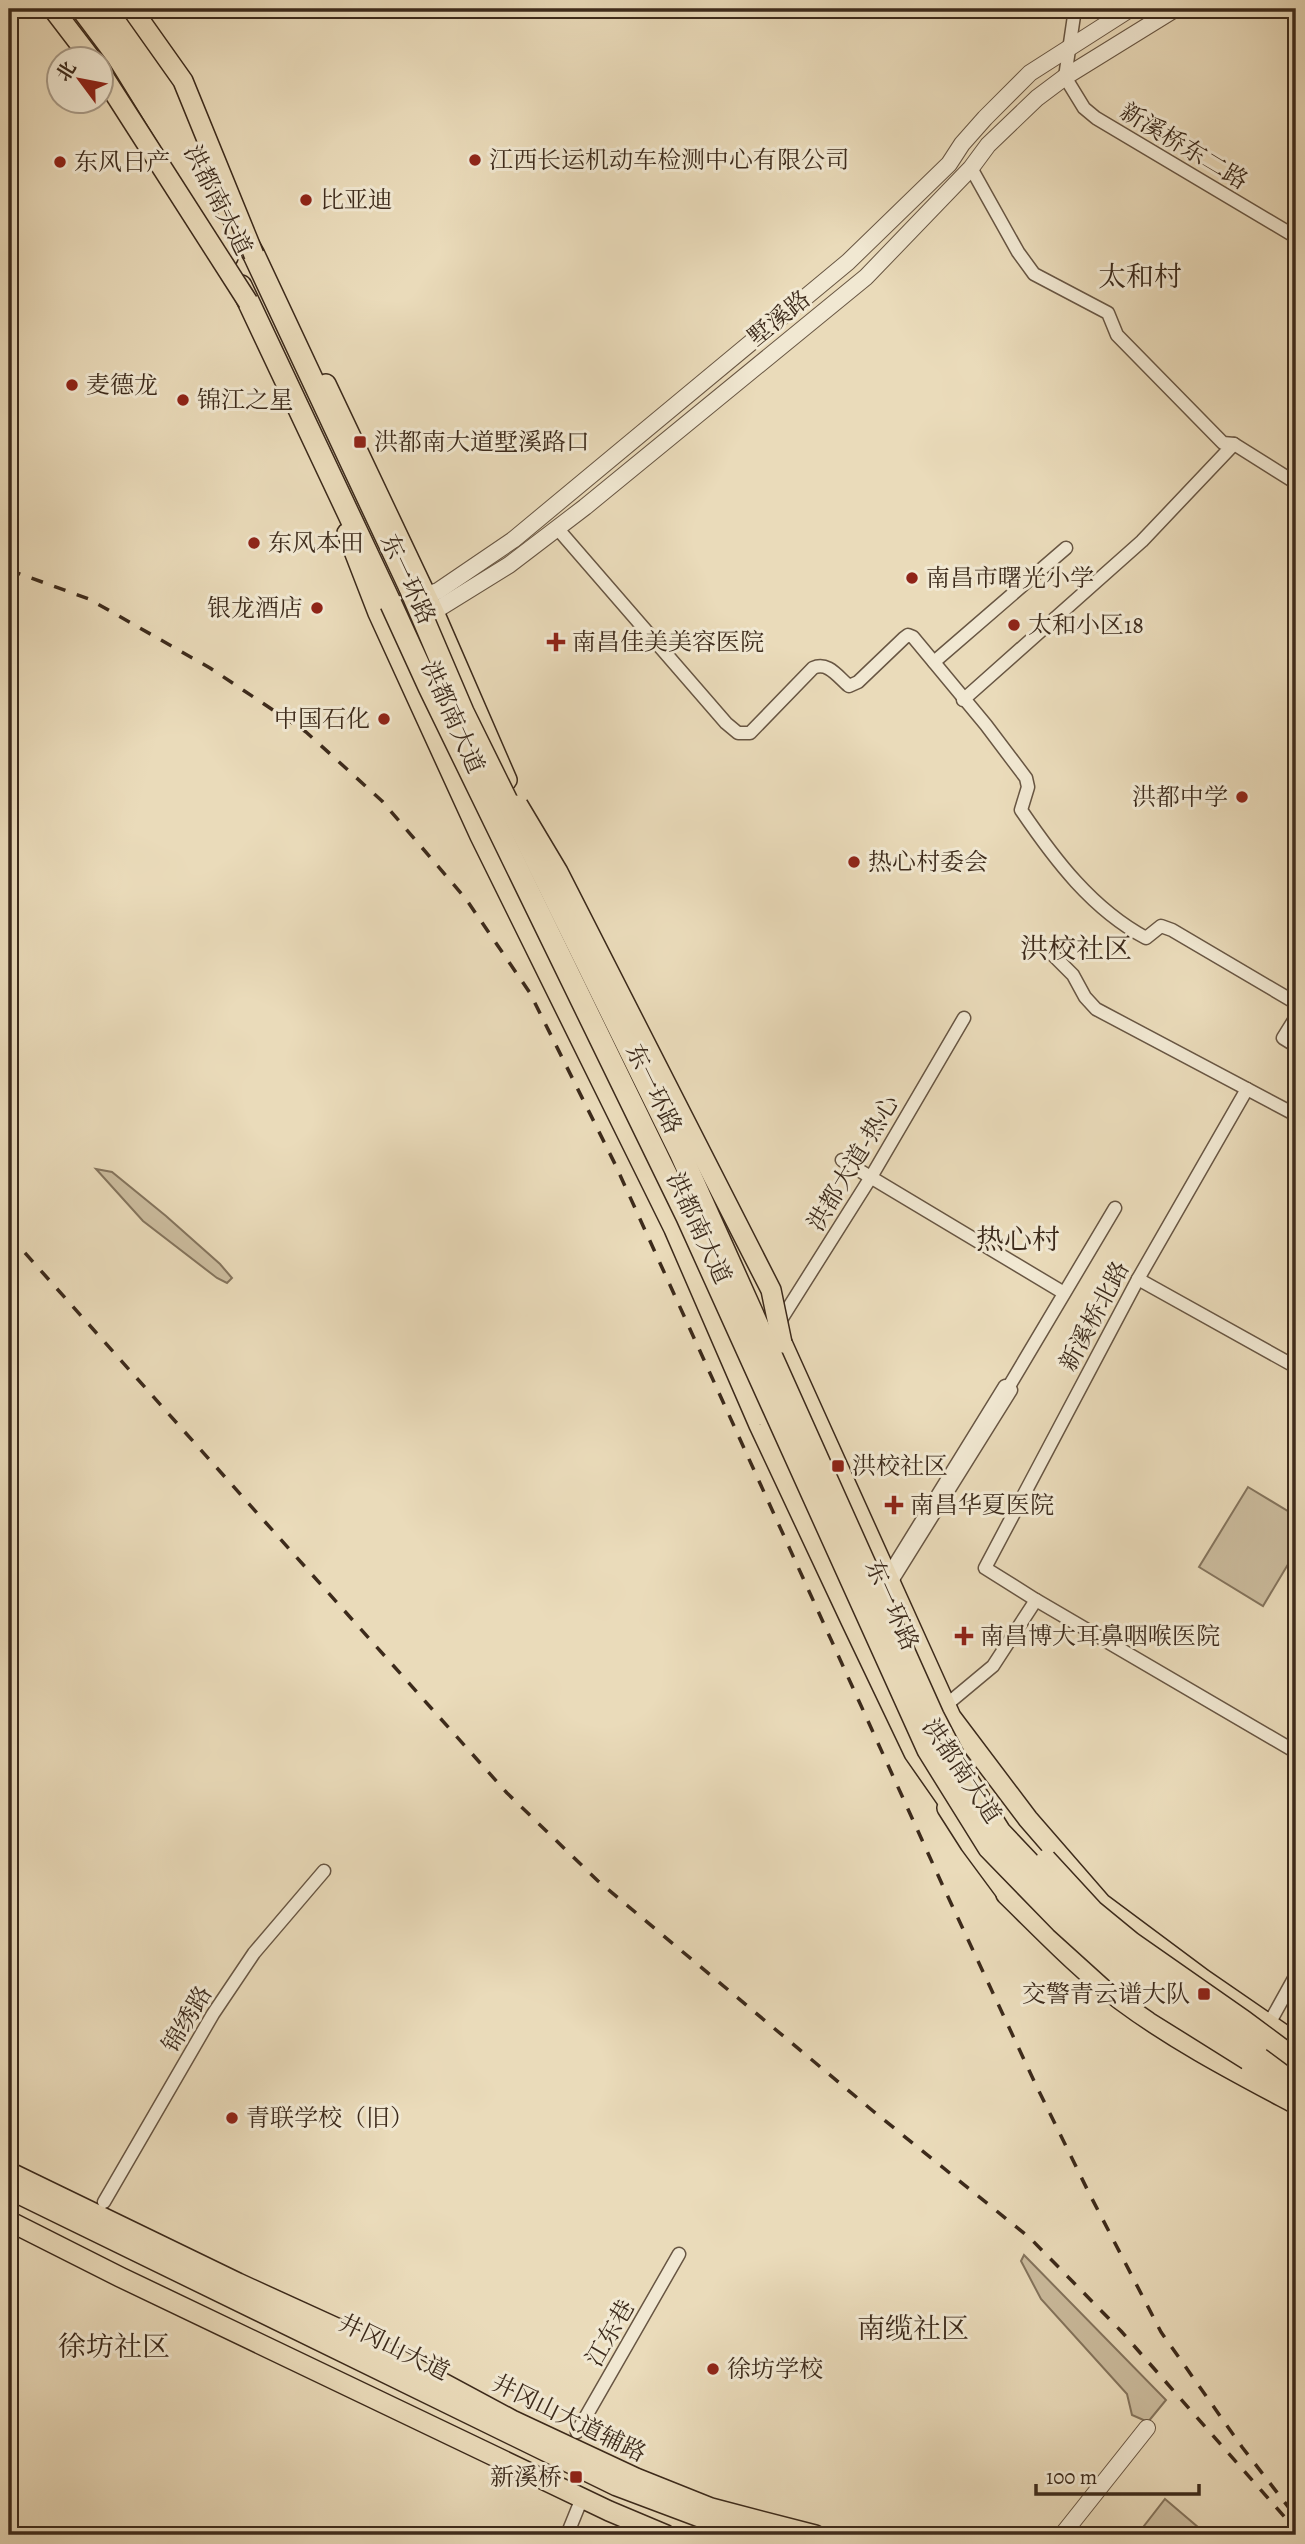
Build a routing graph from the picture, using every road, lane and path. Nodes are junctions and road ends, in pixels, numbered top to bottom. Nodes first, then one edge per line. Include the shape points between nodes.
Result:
1 (53, 9) edge
2 (71, 9) edge
3 (82, 9) edge
4 (107, 9) edge
5 (124, 9) edge
6 (132, 9) edge
7 (1075, 9) edge
8 (1130, 9) edge
9 (1175, 9) edge
10 (81, 46) edge
11 (1069, 46) junction
12 (1065, 77) junction
13 (116, 96) edge
14 (971, 168) junction
15 (1296, 237) edge
16 (254, 255) junction
17 (248, 302) junction
18 (1234, 444) junction
19 (1296, 483) edge
20 (557, 528) junction
21 (1066, 548) dead end
22 (430, 604) junction
23 (378, 612) junction
24 (390, 638) junction
25 (934, 662) junction
26 (963, 700) junction
27 (463, 712) junction
28 (1047, 949) dead end
29 (1296, 1003) edge
30 (1296, 1017) edge
31 (964, 1018) dead end
32 (1296, 1046) edge
33 (1247, 1088) junction
34 (1296, 1115) edge
35 (842, 1160) dead end
36 (871, 1177) junction
37 (1115, 1208) dead end
38 (1138, 1279) junction
39 (1064, 1293) junction
40 (779, 1336) junction
41 (1296, 1367) edge
42 (889, 1580) junction
43 (1036, 1600) junction
44 (948, 1712) junction
45 (1296, 1752) edge
46 (914, 1753) junction
47 (324, 1871) dead end
48 (1007, 1894) joint
49 (1296, 1975) edge
50 (1269, 2024) junction
51 (1296, 2043) edge
52 (1257, 2045) junction
53 (1296, 2059) edge
54 (1296, 2068) edge
55 (1296, 2085) edge
56 (1296, 2092) edge
57 (1296, 2103) edge
58 (9, 2172) edge
59 (9, 2188) edge
60 (9, 2198) edge
61 (104, 2202) dead end
62 (9, 2221) edge
63 (679, 2254) dead end
64 (1147, 2428) dead end
65 (577, 2432) dead end
66 (582, 2498) junction
67 (567, 2535) edge
68 (666, 2535) edge
69 (720, 2535) edge
70 (764, 2535) edge
71 (815, 2535) edge
72 (1062, 2535) edge

1 - 10 main road
2 - 23 main road, 洪都南大道 via 113,61 202,219 352,544
3 - 17 highway, 东一环路, bridge via 176,150
4 - 16 highway, 东一环路, bridge via 140,54
5 - 22 main road, 洪都南大道 via 183,101 258,240
6 - 16 main road, bridge via 183,81
7 - 11 street
8 - 11 street, 墅溪路
9 - 12 street, 墅溪路
11 - 12 street
11 - 22 street, 墅溪路 via 1030,73 962,144 949,164 848,262 513,540 438,591
12 - 14 street, 墅溪路 via 1012,121
12 - 15 street, 新溪桥东二路 via 1084,108 1096,118
13 - 17 main road, bridge
14 - 18 street via 1034,274 1108,313 1117,335 1223,443
14 - 20 street, 墅溪路 via 866,277
16 - 27 highway, 东一环路, bridge
17 - 56 highway, 东一环路, bridge via 687,1217 928,1750 989,1848 1061,1922 1124,1979
18 - 19 street
18 - 26 street via 1142,541
20 - 22 street, 墅溪路 via 509,565
20 - 25 street via 738,733 750,733 820,664 849,686 908,635
21 - 25 street
22 - 23 street, 墅溪路
22 - 24 street, 墅溪路
22 - 40 main road, 洪都南大道 via 534,844
23 - 24 main road, 洪都南大道
24 - 46 main road, 洪都南大道 via 480,836 674,1229 759,1425
25 - 26 street
26 - 29 street via 1026,778 1021,810 1101,908 1146,938 1161,926 1172,930
27 - 40 main road, bridge via 558,872 771,1290
27 - 52 highway, 东一环路, bridge via 680,1152 927,1704 961,1770 1000,1832 1071,1907 1133,1962
28 - 33 street via 1073,975 1096,1009
30 - 32 street via 1283,1038
31 - 36 street, 洪都大道-热心
33 - 34 street
33 - 38 street, 新溪桥北路
35 - 36 street
36 - 39 street
36 - 40 street, 洪都大道-热心
37 - 39 street
38 - 41 street
38 - 43 street, 新溪桥北路 via 985,1568
39 - 42 street via 1008,1388 1011,1390
40 - 42 main road, 洪都南大道
42 - 44 main road, 洪都南大道
43 - 44 street via 993,1666
43 - 45 street
44 - 50 main road, 洪都南大道 via 1028,1819 1101,1903
44 - 53 main road, bridge via 983,1780 1093,1910 1162,1965
46 - 48 main road
46 - 55 main road, 洪都南大道 via 970,1832 1067,1933
47 - 61 street, 锦绣路 via 254,1953 213,2014
48 - 57 highway via 1121,1999 1191,2046
49 - 50 street
50 - 51 main road, 洪都南大道
50 - 52 street
52 - 54 highway, 东一环路
58 - 71 main road, 井冈山大道辅路 via 365,2341 512,2420 635,2478 711,2508
59 - 70 highway, 井冈山大道 via 617,2485
60 - 69 highway, 井冈山大道 via 612,2496
62 - 66 main road
63 - 65 street, 江东巷
64 - 72 street
66 - 67 street
66 - 68 main road

